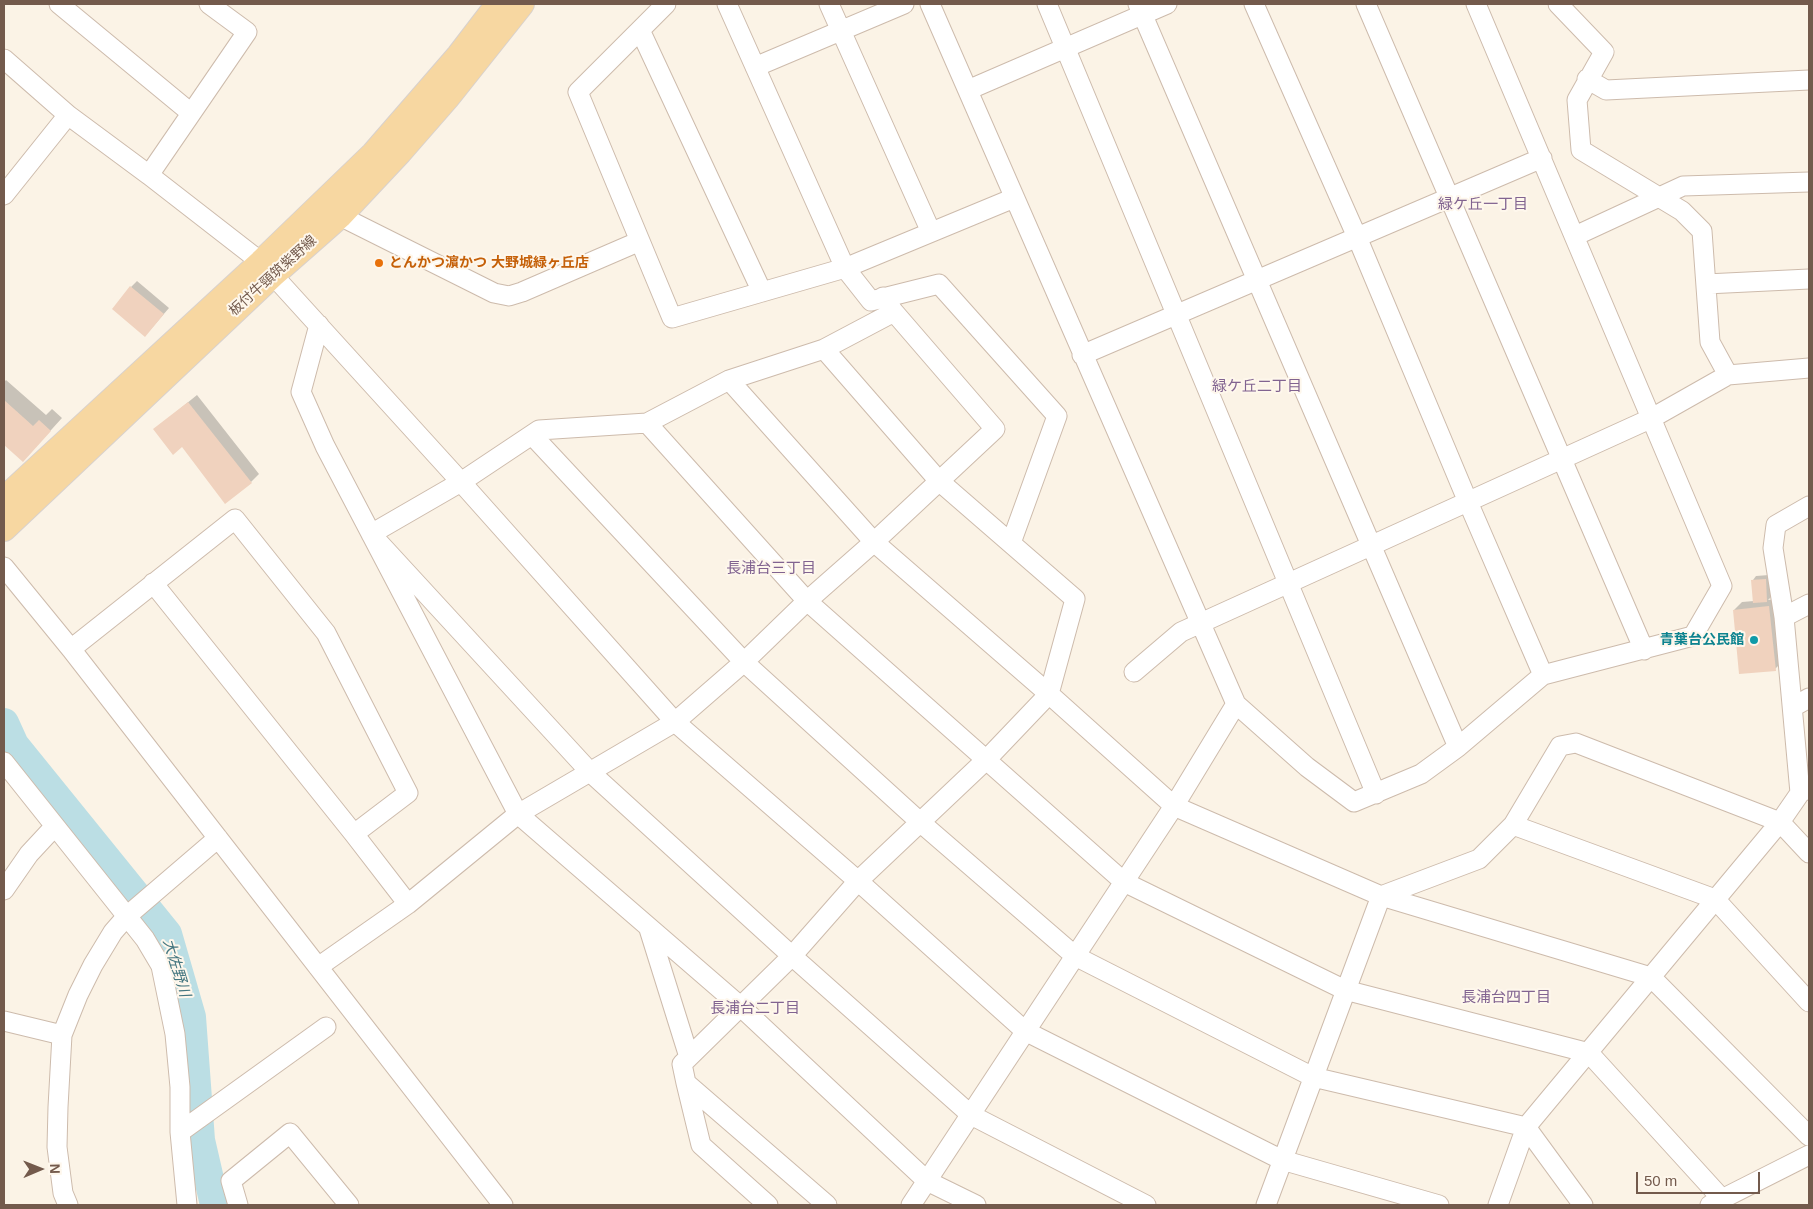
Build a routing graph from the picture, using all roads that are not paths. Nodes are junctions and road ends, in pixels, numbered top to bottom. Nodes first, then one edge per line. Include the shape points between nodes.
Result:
1 (59, 4) edge
2 (210, 4) edge
3 (498, 4) edge
4 (522, 4) edge
5 (666, 4) edge
6 (727, 4) edge
7 (829, 4) edge
8 (904, 4) edge
9 (930, 4) edge
10 (1047, 4) edge
11 (1167, 4) edge
12 (1254, 4) edge
13 (1366, 4) edge
14 (1476, 4) edge
15 (1558, 4) edge
16 (1140, 10) edge
17 (640, 30) junction
18 (841, 30) junction
19 (1065, 47) junction
20 (4, 59) edge
21 (756, 67) junction
22 (1587, 79) junction
23 (1809, 80) edge
24 (968, 90) junction
25 (191, 113) junction
26 (68, 115) junction
27 (1542, 158) junction
28 (149, 175) junction
29 (1809, 182) edge
30 (4, 193) edge
31 (1014, 198) junction
32 (1449, 198) junction
33 (1660, 198) junction
34 (340, 216) junction
35 (931, 232) junction
36 (1575, 236) junction
37 (1357, 237) junction
38 (640, 241) junction
39 (845, 268) junction
40 (267, 269) junction
41 (1809, 279) edge
42 (1256, 280) junction
43 (1706, 284) junction
44 (762, 292) junction
45 (888, 305) junction
46 (1176, 314) junction
47 (320, 325) junction
48 (824, 349) junction
49 (1082, 354) junction
50 (1809, 368) edge
51 (1728, 375) junction
52 (729, 380) junction
53 (1652, 418) junction
54 (647, 423) junction
55 (532, 435) junction
56 (1561, 459) junction
57 (939, 481) junction
58 (461, 482) junction
59 (4, 499) edge
60 (1468, 502) junction
61 (1809, 506) edge
62 (4, 529) edge
63 (371, 534) junction
64 (874, 542) junction
65 (1011, 543) junction
66 (1371, 546) junction
67 (4, 567) edge
68 (153, 583) junction
69 (1288, 583) junction
70 (807, 600) junction
71 (1809, 604) edge
72 (1784, 618) junction
73 (1200, 624) junction
74 (71, 649) junction
75 (1644, 650) junction
76 (744, 662) junction
77 (1134, 672) dead end
78 (1543, 675) junction
79 (1049, 694) junction
80 (1801, 702) edge
81 (1236, 704) junction
82 (675, 722) junction
83 (1458, 747) junction
84 (987, 759) junction
85 (4, 762) edge
86 (590, 772) junction
87 (1804, 791) edge
88 (1376, 794) junction
89 (1174, 806) junction
90 (518, 814) junction
91 (920, 822) junction
92 (1780, 822) junction
93 (1513, 825) junction
94 (54, 826) junction
95 (354, 834) junction
96 (218, 838) junction
97 (1809, 853) edge
98 (858, 881) junction
99 (1124, 882) junction
100 (4, 890) edge
101 (1381, 896) junction
102 (1715, 899) junction
103 (408, 904) junction
104 (127, 916) junction
105 (649, 928) junction
106 (792, 956) junction
107 (1075, 956) junction
108 (318, 967) junction
109 (1651, 977) junction
110 (1345, 990) junction
111 (1809, 1002) edge
112 (740, 1006) junction
113 (4, 1021) edge
114 (326, 1027) dead end
115 (1025, 1031) junction
116 (62, 1035) junction
117 (1589, 1053) junction
118 (690, 1056) junction
119 (1313, 1077) junction
120 (686, 1083) junction
121 (971, 1114) junction
122 (1526, 1127) junction
123 (180, 1132) junction
124 (1809, 1136) edge
125 (1809, 1155) edge
126 (1282, 1160) junction
127 (927, 1181) junction
128 (1719, 1203) edge
129 (68, 1205) edge
130 (187, 1205) edge
131 (238, 1205) edge
132 (349, 1205) edge
133 (503, 1205) edge
134 (768, 1205) edge
135 (827, 1205) edge
136 (911, 1205) edge
137 (976, 1205) edge
138 (1146, 1205) edge
139 (1266, 1205) edge
140 (1439, 1205) edge
141 (1498, 1205) edge
142 (1583, 1205) edge

1 - 25 street
2 - 25 street via 247,32
3 - 40 main road, 板付牛頸筑紫野線 via 373,154
4 - 34 main road, 板付牛頸筑紫野線 via 442,104
5 - 17 street
6 - 21 street
7 - 18 street
8 - 18 street
9 - 24 street
10 - 19 street
11 - 16 street
12 - 37 street
13 - 32 street
14 - 27 street
15 - 22 street via 1604,52
16 - 19 street
16 - 42 street
17 - 38 street via 578,92
17 - 44 street
18 - 21 street
18 - 35 street
19 - 24 street
19 - 46 street
20 - 26 street
21 - 39 street
22 - 23 street via 1606,90
22 - 33 street via 1577,100 1581,150
24 - 31 street
25 - 28 street
26 - 28 street
26 - 30 street
27 - 32 street
27 - 36 street
28 - 40 street
29 - 33 street via 1683,186
31 - 35 street
31 - 49 street
32 - 37 street
32 - 56 street
33 - 36 street
33 - 43 street via 1682,211 1702,231
34 - 38 street via 494,293 509,296
34 - 40 main road, 板付牛頸筑紫野線
35 - 39 street
36 - 53 street
37 - 42 street
37 - 60 street
38 - 44 street via 672,318
39 - 44 street
39 - 45 street via 871,301
40 - 47 street
40 - 59 main road, 板付牛頸筑紫野線
40 - 62 main road, 板付牛頸筑紫野線
41 - 43 street
42 - 46 street
42 - 66 street
43 - 51 street via 1710,342
45 - 48 street
45 - 57 street via 995,429
45 - 65 street via 939,284 1057,416
46 - 49 street
46 - 69 street
47 - 58 street
47 - 63 street via 301,392
48 - 52 street
48 - 57 street
49 - 73 street
50 - 51 street
51 - 53 street
52 - 54 street
52 - 64 street
53 - 56 street
53 - 75 street via 1722,586 1693,636
54 - 55 street via 539,430
54 - 70 street
55 - 58 street
55 - 76 street
56 - 60 street
56 - 75 street
57 - 64 street
57 - 65 street
58 - 63 street
58 - 82 street
60 - 66 street
60 - 78 street
61 - 72 street via 1776,525 1773,548
63 - 86 street
63 - 90 street
64 - 70 street
64 - 79 street
65 - 79 street via 1074,599
66 - 69 street
66 - 83 street
67 - 74 street
68 - 74 street
68 - 95 street
68 - 95 street via 235,519 254,542 326,634 408,793
69 - 73 street
69 - 88 street
70 - 76 street
70 - 84 street
71 - 72 street
72 - 80 street
73 - 77 street via 1181,632
73 - 81 street
74 - 96 street
75 - 78 street
76 - 82 street
76 - 91 street
78 - 83 street
79 - 84 street
79 - 89 street
80 - 87 street
81 - 88 street via 1307,767 1354,802
81 - 89 street
82 - 86 street
82 - 98 street
83 - 88 street via 1421,774
84 - 91 street
84 - 99 street
85 - 94 street
86 - 90 street
86 - 106 street
87 - 92 street
89 - 99 street
89 - 101 street
90 - 103 street
90 - 105 street
91 - 98 street
91 - 107 street
92 - 93 street via 1576,743 1560,746
92 - 97 street
92 - 102 street
93 - 101 street via 1479,859
93 - 102 street
94 - 100 street
94 - 104 street
95 - 103 street
96 - 104 street
96 - 108 street
98 - 106 street
98 - 115 street
99 - 107 street
99 - 110 street
101 - 109 street
101 - 110 street
102 - 109 street
102 - 111 street
103 - 108 street
104 - 116 street via 93,965
104 - 123 street via 145,939 162,973 175,1034
105 - 112 street
105 - 118 street
106 - 112 street
106 - 121 street
107 - 115 street
107 - 119 street
108 - 133 street
109 - 117 street
109 - 124 street
110 - 117 street
110 - 119 street
112 - 118 street
112 - 127 street
113 - 116 street
114 - 123 street
115 - 121 street
115 - 126 street
116 - 129 street via 57,1147 63,1194
117 - 122 street
117 - 128 street
118 - 120 street via 682,1064
119 - 122 street
119 - 126 street
120 - 134 street via 701,1145
120 - 135 street
121 - 127 street
121 - 138 street
122 - 141 street
122 - 142 street
123 - 130 street
125 - 128 street
126 - 139 street
126 - 140 street
127 - 136 street
127 - 137 street
131 - 132 street via 231,1181 290,1133

